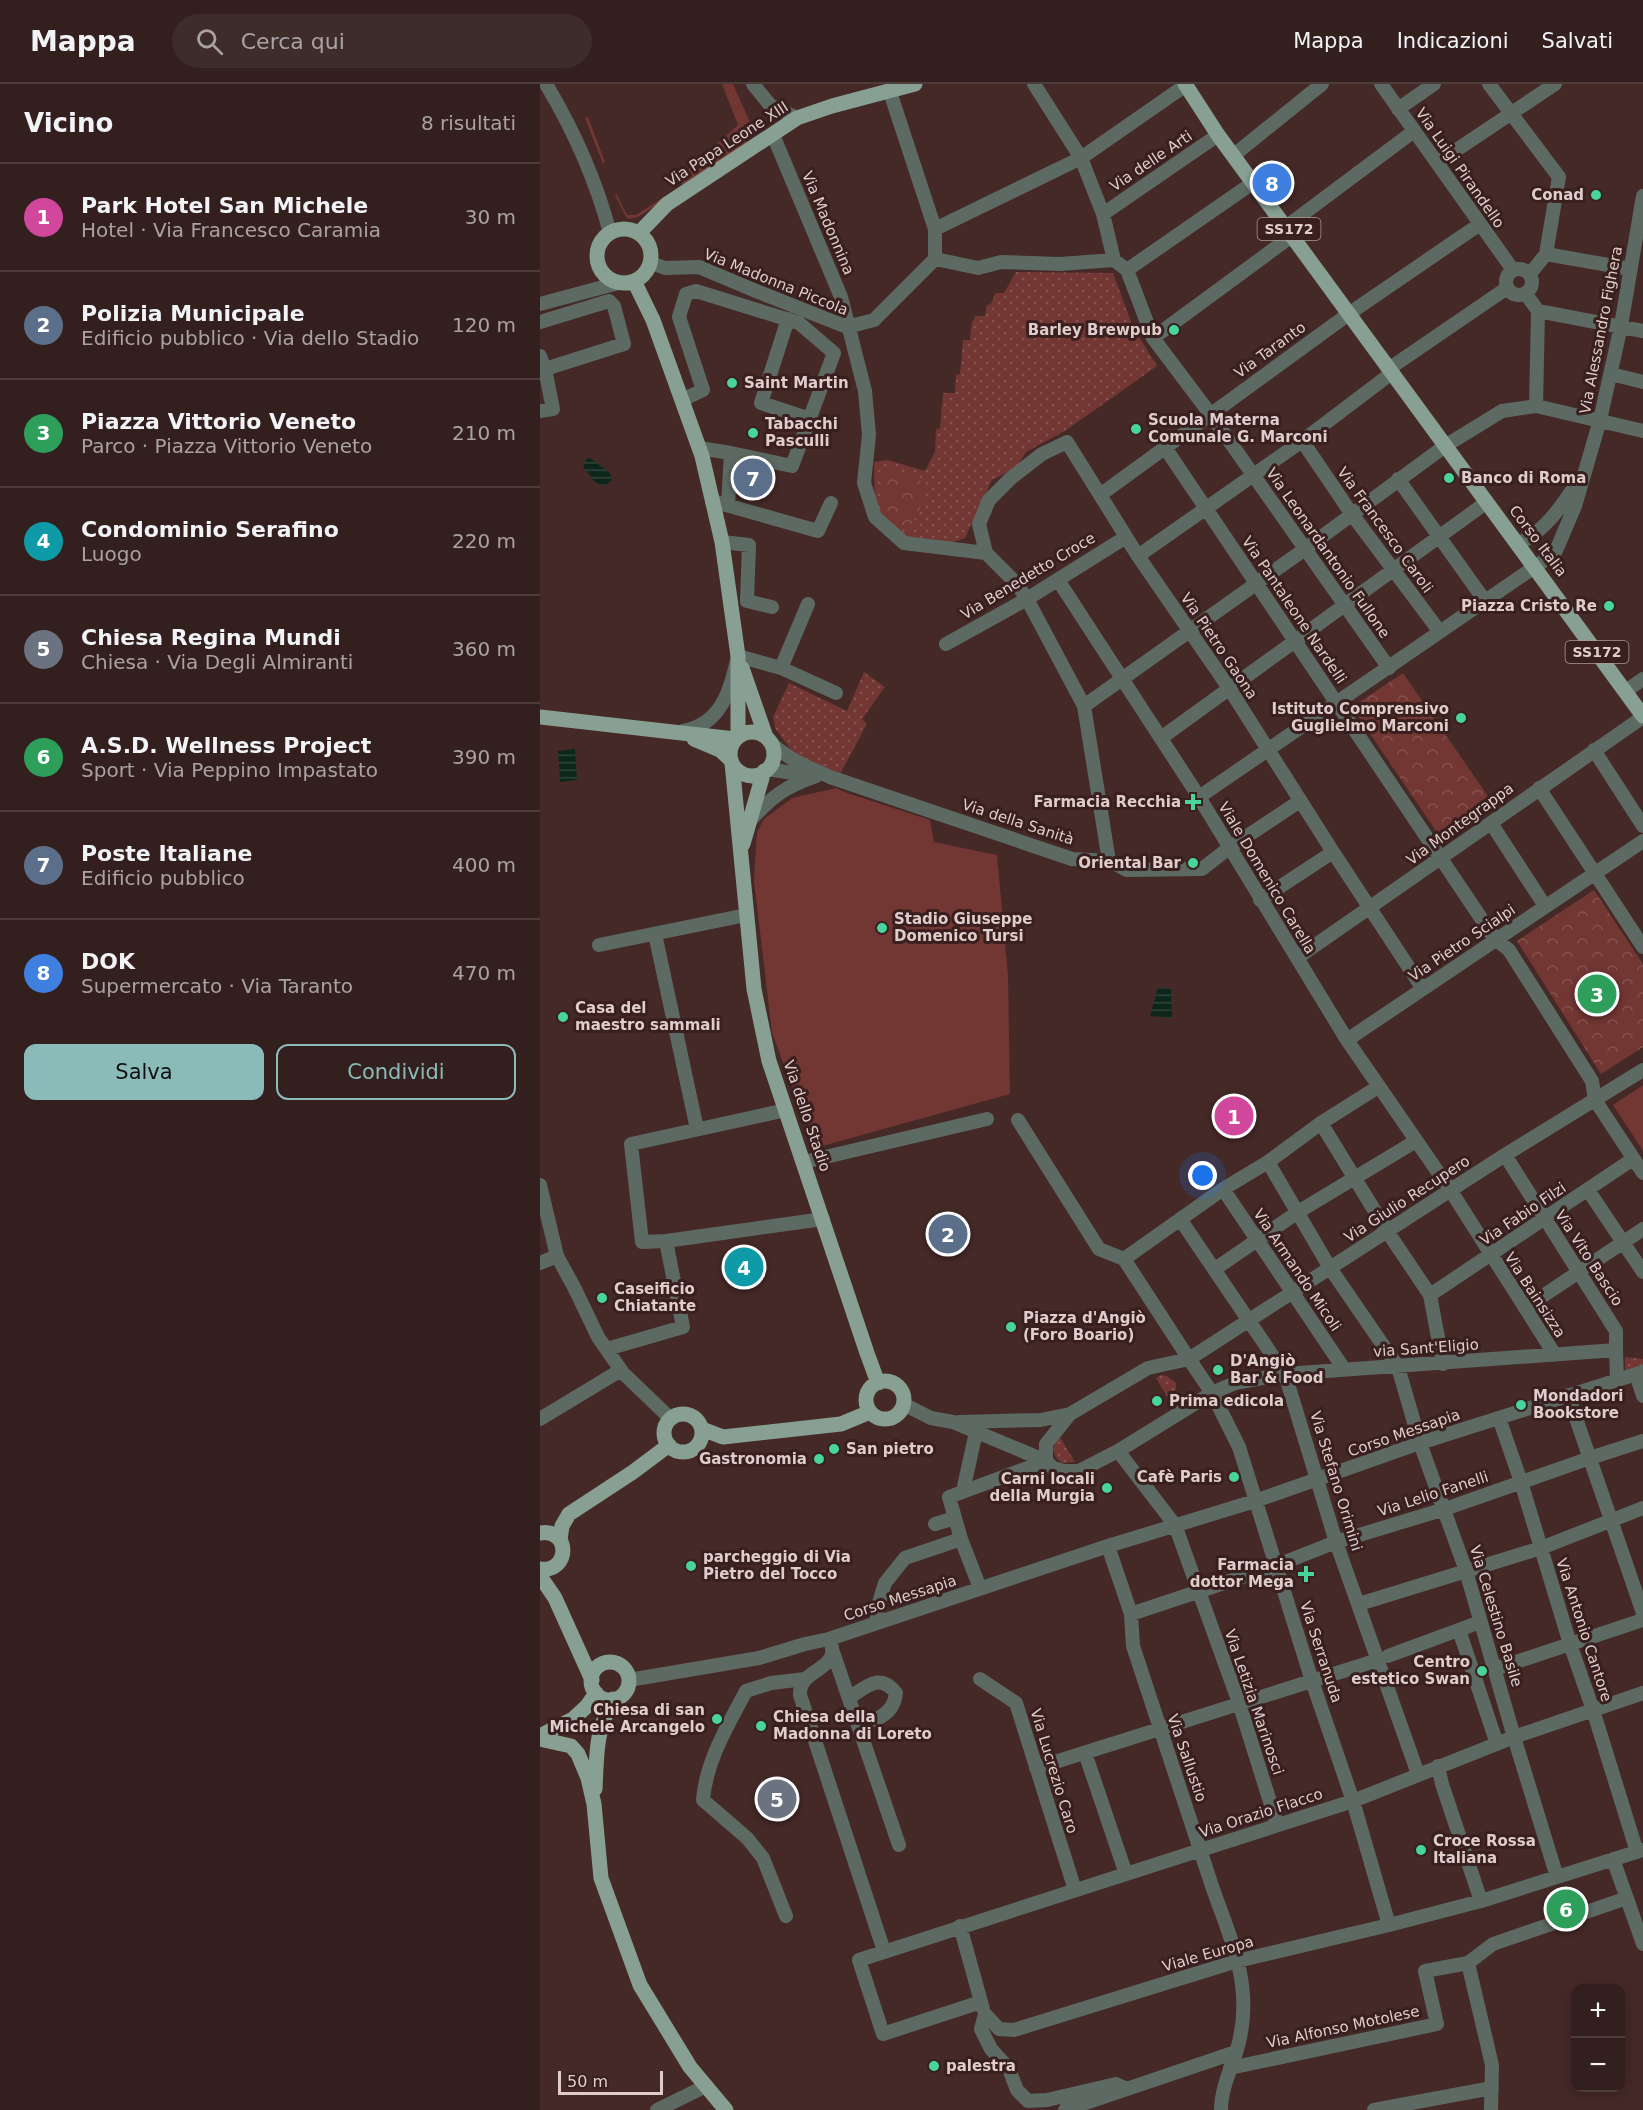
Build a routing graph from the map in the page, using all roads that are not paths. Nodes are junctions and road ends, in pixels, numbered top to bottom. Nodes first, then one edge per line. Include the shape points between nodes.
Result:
1 (546, 84) edge
2 (753, 84) edge
3 (915, 84) edge
4 (1034, 84) edge
5 (1186, 84) edge
6 (1322, 84) edge
7 (1381, 84) edge
8 (1434, 84) edge
9 (1488, 84) edge
10 (1555, 84) edge
11 (890, 92) junction
12 (1398, 109) junction
13 (1509, 113) junction
14 (797, 118) junction
15 (1414, 131) junction
16 (772, 135) junction
17 (1218, 135) junction
18 (1234, 155) junction
19 (1081, 158) junction
20 (1437, 163) junction
21 (1254, 182) junction
22 (1643, 196) edge
23 (1103, 214) junction
24 (1480, 224) junction
25 (935, 229) junction
26 (1290, 231) junction
27 (610, 232) junction
28 (639, 233) junction
29 (1639, 244) edge
30 (1546, 254) junction
31 (935, 259) junction
32 (1114, 261) junction
33 (651, 263) junction
34 (1631, 269) junction
35 (1127, 270) junction
36 (1513, 270) junction
37 (1530, 274) junction
38 (634, 281) junction
39 (618, 283) junction
40 (1507, 288) junction
41 (1526, 294) junction
42 (540, 304) edge
43 (1538, 311) junction
44 (1350, 313) junction
45 (788, 319) junction
46 (540, 322) edge
47 (1621, 326) junction
48 (848, 327) junction
49 (1643, 331) edge
50 (1153, 338) junction
51 (542, 362) edge
52 (1392, 370) junction
53 (1611, 374) junction
54 (1643, 382) edge
55 (682, 400) junction
56 (1536, 406) junction
57 (540, 411) edge
58 (1211, 415) junction
59 (810, 419) junction
60 (1600, 420) junction
61 (1643, 432) edge
62 (1305, 445) dead end
63 (1445, 446) junction
64 (699, 448) junction
65 (1166, 449) junction
66 (731, 453) junction
67 (1585, 469) junction
68 (1253, 476) junction
69 (1398, 479) junction
70 (1100, 495) junction
71 (712, 501) junction
72 (831, 502) dead end
73 (1487, 502) junction
74 (728, 505) junction
75 (1206, 508) junction
76 (1351, 513) junction
77 (1126, 537) junction
78 (1439, 537) junction
79 (722, 542) junction
80 (1518, 544) junction
81 (1305, 549) junction
82 (986, 553) junction
83 (1138, 556) junction
84 (1535, 566) junction
85 (1394, 570) junction
86 (1058, 580) junction
87 (1254, 583) junction
88 (1027, 599) junction
89 (1485, 601) junction
90 (808, 604) dead end
91 (1344, 605) junction
92 (772, 607) dead end
93 (1189, 630) junction
94 (1440, 632) junction
95 (1295, 641) junction
96 (946, 644) dead end
97 (738, 656) junction
98 (781, 668) junction
99 (1389, 668) junction
100 (1121, 679) junction
101 (1643, 679) edge
102 (1229, 688) junction
103 (1626, 691) junction
104 (836, 693) dead end
105 (1336, 702) junction
106 (1084, 706) junction
107 (540, 717) edge
108 (1643, 717) edge
109 (659, 730) junction
110 (679, 732) junction
111 (737, 738) junction
112 (1161, 738) junction
113 (768, 739) junction
114 (1268, 750) junction
115 (1594, 750) junction
116 (731, 761) junction
117 (765, 770) junction
118 (823, 777) junction
119 (1539, 788) junction
120 (1199, 797) junction
121 (1300, 801) junction
122 (750, 821) junction
123 (1491, 823) junction
124 (1643, 826) edge
125 (1643, 841) edge
126 (1229, 849) junction
127 (1333, 852) junction
128 (740, 853) junction
129 (1442, 858) junction
130 (1109, 861) junction
131 (1595, 874) junction
132 (1260, 900) junction
133 (1545, 906) junction
134 (1371, 908) junction
135 (746, 915) junction
136 (1638, 929) edge
137 (655, 934) junction
138 (1495, 939) junction
139 (599, 945) dead end
140 (1643, 947) edge
141 (1297, 958) junction
142 (1424, 989) junction
143 (1347, 1040) junction
144 (1643, 1070) edge
145 (1378, 1087) junction
146 (1594, 1100) junction
147 (786, 1110) junction
148 (987, 1119) dead end
149 (1018, 1120) dead end
150 (1321, 1123) junction
151 (697, 1130) junction
152 (1416, 1141) junction
153 (1505, 1155) junction
154 (1633, 1159) junction
155 (804, 1162) junction
156 (1268, 1162) junction
157 (1643, 1173) edge
158 (1355, 1178) junction
159 (540, 1185) edge
160 (1222, 1189) junction
161 (1588, 1190) junction
162 (1451, 1191) junction
163 (1298, 1212) junction
164 (823, 1219) junction
165 (1180, 1219) junction
166 (1545, 1220) junction
167 (1643, 1229) edge
168 (1387, 1231) junction
169 (1257, 1240) junction
170 (666, 1241) junction
171 (1622, 1242) junction
172 (557, 1256) junction
173 (1490, 1256) junction
174 (1124, 1259) junction
175 (540, 1263) edge
176 (1330, 1268) junction
177 (1215, 1269) junction
178 (1579, 1272) junction
179 (1643, 1272) edge
180 (1292, 1292) junction
181 (1430, 1295) junction
182 (1525, 1308) junction
183 (1249, 1320) junction
184 (607, 1349) junction
185 (1616, 1350) junction
186 (1555, 1354) junction
187 (1189, 1359) junction
188 (1443, 1364) junction
189 (1398, 1367) junction
190 (1344, 1369) junction
191 (621, 1370) junction
192 (1640, 1373) edge
193 (1285, 1374) junction
194 (1617, 1379) junction
195 (878, 1383) junction
196 (1212, 1393) junction
197 (1568, 1395) junction
198 (1643, 1396) edge
199 (903, 1404) junction
200 (870, 1412) junction
201 (1070, 1414) junction
202 (1499, 1418) junction
203 (540, 1419) edge
204 (671, 1419) junction
205 (954, 1422) junction
206 (702, 1429) junction
207 (976, 1432) junction
208 (1643, 1441) edge
209 (1420, 1443) junction
210 (669, 1445) junction
211 (1118, 1451) junction
212 (1590, 1458) junction
213 (1046, 1461) junction
214 (1317, 1480) junction
215 (1521, 1482) junction
216 (963, 1491) junction
217 (1255, 1501) junction
218 (1643, 1508) edge
219 (1445, 1509) junction
220 (955, 1518) junction
221 (1612, 1521) junction
222 (935, 1524) dead end
223 (1175, 1525) junction
224 (540, 1533) edge
225 (961, 1539) junction
226 (560, 1540) junction
227 (1336, 1542) junction
228 (1108, 1546) junction
229 (1541, 1548) junction
230 (560, 1562) junction
231 (1275, 1566) junction
232 (540, 1569) edge
233 (1466, 1570) junction
234 (540, 1576) edge
235 (980, 1588) junction
236 (1198, 1590) junction
237 (555, 1598) junction
238 (1359, 1604) junction
239 (1643, 1613) edge
240 (1131, 1614) junction
241 (1643, 1620) edge
242 (878, 1622) junction
243 (1480, 1622) junction
244 (1459, 1630) junction
245 (574, 1639) junction
246 (1570, 1644) junction
247 (831, 1645) junction
248 (1383, 1658) junction
249 (608, 1662) junction
250 (1495, 1669) junction
251 (805, 1679) junction
252 (980, 1679) dead end
253 (629, 1680) junction
254 (1312, 1682) junction
255 (594, 1686) junction
256 (1643, 1693) edge
257 (849, 1698) junction
258 (613, 1699) junction
259 (1239, 1703) junction
260 (1593, 1710) junction
261 (573, 1719) junction
262 (856, 1719) junction
263 (1159, 1730) junction
264 (540, 1737) edge
265 (598, 1737) junction
266 (1514, 1737) junction
267 (1497, 1744) junction
268 (571, 1746) junction
269 (1085, 1753) junction
270 (1438, 1766) junction
271 (1036, 1768) junction
272 (1418, 1774) junction
273 (1353, 1801) junction
274 (594, 1804) junction
275 (1277, 1824) junction
276 (899, 1845) dead end
277 (1201, 1850) junction
278 (1640, 1851) edge
279 (1613, 1859) junction
280 (1126, 1874) junction
281 (1557, 1877) junction
282 (1075, 1890) junction
283 (1627, 1898) junction
284 (1481, 1901) junction
285 (786, 1916) dead end
286 (1389, 1925) junction
287 (960, 1926) junction
288 (1643, 1944) edge
289 (884, 1951) junction
290 (1237, 1961) junction
291 (1468, 1963) junction
292 (983, 2008) junction
293 (1236, 2052) junction
294 (1230, 2068) junction
295 (706, 2086) junction
296 (1492, 2088) junction
297 (1127, 2089) junction
298 (1400, 2108) edge
299 (662, 2109) edge
300 (726, 2110) edge
301 (1065, 2110) edge
302 (1221, 2110) edge
303 (1374, 2110) edge
304 (1491, 2110) edge

1 - 27 street via 569,122 601,198
2 - 14 street via 770,105
3 - 11 main road, Via Papa Leone XIII
4 - 19 street
5 - 17 main road, SS172
5 - 19 street
6 - 18 street
7 - 12 street, Via Luigi Pirandello
8 - 12 street
9 - 13 street
10 - 13 street
11 - 14 main road, Via Papa Leone XIII
11 - 25 street
12 - 15 street, Via Luigi Pirandello
13 - 20 street
13 - 30 street via 1559,177
14 - 16 main road, Via Papa Leone XIII
15 - 20 street, Via Luigi Pirandello
15 - 26 street
16 - 28 main road, Via Papa Leone XIII via 667,204
16 - 48 street, Via Madonnina via 841,297
17 - 18 main road, SS172
17 - 23 street, Via delle Arti
18 - 21 main road, SS172
19 - 23 street
19 - 25 street
20 - 24 street, Via Luigi Pirandello
21 - 26 main road, SS172
21 - 35 street
22 - 29 street, Via Alessandro Fighera
23 - 32 street
24 - 36 street, Via Luigi Pirandello
24 - 44 street, Via Taranto
25 - 31 street
26 - 44 main road, SS172
26 - 50 street
27 - 28 main road via 630,229
27 - 39 main road via 598,247 598,265 609,279
28 - 33 main road via 650,246
29 - 34 street, Via Alessandro Fighera
30 - 34 street
30 - 37 street
31 - 32 street via 978,268 1001,262
31 - 48 street via 874,320
32 - 35 street
33 - 38 main road
33 - 48 street, Via Madonna Piccola via 665,268 699,267
34 - 47 street, Via Alessandro Fighera
35 - 50 street, Via Leonardantonio Fullone
36 - 37 street via 1523,269
36 - 40 street
37 - 41 street via 1533,282
38 - 39 main road
38 - 55 main road via 653,320
39 - 42 street
40 - 41 street via 1517,296
40 - 52 street
41 - 43 street
43 - 47 street
43 - 56 street
44 - 52 main road, SS172
44 - 58 street, Via Taranto
45 - 55 street via 696,291 686,294 679,317 703,390
45 - 59 street via 799,323 834,353
45 - 59 street via 761,403
46 - 51 street via 609,301 614,306 624,344
47 - 49 street
47 - 53 street, Via Alessandro Fighera
48 - 82 street, Via Madonna Piccola via 865,391 868,435 864,483 875,517 904,543
50 - 58 street, Via Leonardantonio Fullone
51 - 57 street via 553,409
52 - 63 main road, SS172
52 - 68 street
53 - 54 street
53 - 60 street, Via Alessandro Fighera
55 - 64 main road
56 - 60 street
56 - 63 street via 1502,411
58 - 65 street, Via Taranto
58 - 68 street, Via Leonardantonio Fullone
59 - 66 street via 792,466
60 - 61 street
60 - 67 street, Via Alessandro Fighera
62 - 76 street, Via Francesco Caroli
63 - 69 street
63 - 73 main road, Corso Italia / SS172
64 - 66 street
64 - 71 main road
65 - 70 street, Via Taranto
65 - 75 street, Via Pantaleone Nardelli
66 - 74 street
67 - 80 street, Via Alessandro Fighera via 1565,502 1531,537
67 - 84 street, Via Alessandro Fighera via 1561,542 1549,559
68 - 75 street
68 - 81 street, Via Leonardantonio Fullone
69 - 76 street
69 - 78 street
70 - 77 street, Via Pietro Gaona
70 - 82 street, Via Pietro Gaona via 1067,442 1042,454 989,500 979,524
71 - 74 street
71 - 79 main road
72 - 74 street via 818,531
73 - 78 street
73 - 80 main road, Corso Italia / SS172
75 - 83 street
75 - 87 street, Via Pantaleone Nardelli
76 - 81 street
76 - 85 street, Via Francesco Caroli
77 - 83 street, Via Pietro Gaona
77 - 86 street, Via Benedetto Croce
78 - 85 street
78 - 89 street
79 - 92 street via 749,545 747,601
79 - 97 main road
80 - 84 main road, Corso Italia / SS172
81 - 87 street
81 - 91 street, Via Leonardantonio Fullone
82 - 88 street
83 - 93 street, Via Pietro Gaona
84 - 89 street, Via Alessandro Fighera
84 - 103 main road, Corso Italia / SS172
85 - 91 street
85 - 94 street, Via Francesco Caroli
86 - 88 street, Via Benedetto Croce
86 - 100 street, Viale Domenico Carella
87 - 93 street
87 - 95 street, Via Pantaleone Nardelli
88 - 96 street, Via Benedetto Croce
88 - 106 street
89 - 94 street, Via Alessandro Fighera
90 - 98 street
91 - 95 street
91 - 99 street, Via Leonardantonio Fullone
93 - 100 street
93 - 102 street, Via Pietro Gaona
94 - 99 street, Via Alessandro Fighera
95 - 102 street
95 - 105 street, Via Pantaleone Nardelli
97 - 98 street
97 - 110 street via 724,702 697,729
97 - 111 main road
97 - 113 main road
98 - 104 street
99 - 105 street, Via Alessandro Fighera
100 - 106 street
100 - 112 street, Viale Domenico Carella
101 - 103 street
102 - 112 street
102 - 114 street, Via Pietro Gaona
103 - 108 main road, Corso Italia / SS172
105 - 114 street, Via Alessandro Fighera
105 - 129 street, Via Pantaleone Nardelli
106 - 130 street
107 - 109 main road
108 - 115 street, Via Montegrappa
109 - 110 main road
109 - 116 main road via 703,742
110 - 111 main road
111 - 113 main road via 752,732
111 - 116 main road
112 - 120 street, Viale Domenico Carella
113 - 117 main road via 772,760
113 - 118 street, Via della Sanità via 781,753
114 - 120 street, Via Alessandro Fighera
114 - 121 street, Via Pietro Gaona
115 - 119 street, Via Montegrappa
115 - 124 street
116 - 117 main road via 747,775
116 - 128 main road, Via dello Stadio
117 - 118 street, Via della Sanità
117 - 122 main road, Via dello Stadio
118 - 122 street, Via dello Stadio via 795,783 776,794
118 - 130 street, Via della Sanità via 1072,859
119 - 123 street, Via Montegrappa
119 - 131 street
120 - 126 street, Viale Domenico Carella
121 - 126 street, Via della Sanità
121 - 127 street, Via Pietro Gaona
122 - 128 main road, Via dello Stadio
123 - 129 street, Via Montegrappa
123 - 133 street
125 - 131 street, Via Pietro Scialpi
126 - 130 street, Via della Sanità via 1202,869 1127,870
126 - 132 street, Viale Domenico Carella
127 - 132 street
127 - 134 street, Via Pietro Gaona
128 - 135 main road, Via dello Stadio
129 - 134 street, Via Montegrappa
129 - 138 street, Via Pantaleone Nardelli
131 - 133 street, Via Pietro Scialpi
131 - 136 street
132 - 141 street, Viale Domenico Carella
133 - 138 street, Via Pietro Scialpi
134 - 141 street, Via Montegrappa
134 - 142 street, Via Pietro Gaona
135 - 137 street
135 - 147 main road, Via dello Stadio via 754,990
136 - 140 street
137 - 139 street
137 - 151 street
138 - 142 street, Via Pietro Scialpi
138 - 146 street, Via Pantaleone Nardelli via 1509,950 1592,1081
141 - 143 street, Viale Domenico Carella
142 - 143 street, Via Pietro Scialpi
143 - 145 street, Viale Domenico Carella
144 - 146 street, Via Giulio Recupero
145 - 150 street
145 - 152 street, Viale Domenico Carella
146 - 153 street, Via Giulio Recupero
146 - 154 street, Via Pantaleone Nardelli
147 - 151 street
147 - 155 main road, Via dello Stadio
148 - 155 street
149 - 174 street via 1099,1249
150 - 156 street
150 - 158 street
151 - 170 street via 631,1144 642,1242
152 - 158 street
152 - 162 street, Viale Domenico Carella
153 - 162 street, Via Giulio Recupero
153 - 166 street, Via Vito Bascio
154 - 157 street, Via Pantaleone Nardelli
154 - 161 street, Via Fabio Filzi
155 - 164 main road, Via dello Stadio
156 - 160 street
156 - 163 street, Via Celestino Basile
158 - 163 street
158 - 168 street
159 - 172 street
160 - 165 street
160 - 169 street, Via Armando Micoli
161 - 166 street, Via Fabio Filzi
161 - 171 street
162 - 168 street, Via Giulio Recupero
162 - 173 street, Via Bainsizza
163 - 169 street
163 - 176 street, Via Celestino Basile
164 - 170 street
164 - 195 main road, Via dello Stadio
165 - 174 street
165 - 177 street, Via Stefano Orimini
166 - 173 street, Via Fabio Filzi
166 - 178 street, Via Vito Bascio
167 - 171 street
168 - 176 street, Via Giulio Recupero
168 - 181 street
169 - 177 street
169 - 180 street, Via Armando Micoli
170 - 184 street via 682,1328
171 - 178 street
171 - 179 street
172 - 175 street
172 - 184 street
173 - 181 street, Via Fabio Filzi
173 - 182 street, Via Bainsizza
174 - 187 street, Via Serranuda
176 - 180 street, Via Giulio Recupero
176 - 189 street, Via Celestino Basile
177 - 183 street, Via Stefano Orimini
178 - 182 street
178 - 185 street, Via Vito Bascio via 1616,1331
180 - 183 street, Via Giulio Recupero
180 - 190 street, Via Armando Micoli
181 - 188 street
182 - 186 street, Via Bainsizza
183 - 187 street, Via Giulio Recupero
183 - 193 street, Via Stefano Orimini
184 - 191 street
185 - 186 street, via Sant'Eligio
185 - 194 street
186 - 188 street, via Sant'Eligio
187 - 196 street, Via Serranuda
187 - 201 street via 1148,1368
188 - 189 street, via Sant'Eligio
189 - 190 street, via Sant'Eligio
189 - 209 street, Via Celestino Basile
190 - 193 street, via Sant'Eligio
191 - 203 street
191 - 204 street
192 - 194 street, Corso Messapia
192 - 198 street
193 - 196 street, via Sant'Eligio via 1235,1383
193 - 214 street, Via Stefano Orimini
194 - 197 street, Corso Messapia
195 - 199 main road via 890,1382 899,1388
195 - 200 main road via 867,1395
196 - 211 street, via Sant'Eligio
196 - 217 street, Via Serranuda via 1239,1448
197 - 202 street, Corso Messapia
197 - 212 street
199 - 200 main road via 897,1414 886,1419
199 - 205 street via 931,1418
200 - 206 main road via 841,1424 723,1437
201 - 205 street via 1041,1420
201 - 213 street via 1046,1444
202 - 209 street, Corso Messapia
202 - 215 street, Via Antonio Cantore
204 - 206 main road via 681,1414 692,1416
204 - 210 main road via 665,1429
205 - 207 street, via Sant'Eligio
206 - 210 main road via 700,1441 691,1450 679,1451
207 - 213 street, via Sant'Eligio
207 - 216 street
208 - 212 street, Via Lelio Fanelli
209 - 214 street, Corso Messapia
209 - 219 street, Via Celestino Basile
210 - 226 main road via 569,1514
211 - 213 street, via Sant'Eligio via 1079,1471 1064,1472
211 - 223 street
212 - 215 street, Via Lelio Fanelli
212 - 221 street
213 - 216 street
214 - 217 street, Corso Messapia
214 - 227 street, Via Stefano Orimini
215 - 219 street, Via Lelio Fanelli
215 - 229 street, Via Antonio Cantore
216 - 220 street via 949,1497
217 - 223 street, Corso Messapia
217 - 231 street, Via Serranuda
218 - 221 street
219 - 227 street, Via Lelio Fanelli
219 - 233 street, Via Celestino Basile
220 - 222 street
220 - 225 street
221 - 229 street
221 - 239 street
223 - 228 street, Corso Messapia
223 - 236 street
224 - 226 main road via 550,1533
225 - 235 street
225 - 242 street via 905,1558 885,1583 877,1609
226 - 230 main road
227 - 231 street, Via Lelio Fanelli
227 - 238 street, Via Stefano Orimini
228 - 235 street, Corso Messapia
228 - 240 street, Via Sallustio
229 - 233 street
229 - 246 street, Via Antonio Cantore
230 - 232 main road
230 - 237 main road
231 - 236 street, Via Lelio Fanelli
231 - 254 street, Via Serranuda
233 - 238 street
233 - 243 street, Via Celestino Basile
234 - 237 main road
235 - 242 street, Corso Messapia
236 - 240 street, Via Lelio Fanelli
236 - 259 street, Via Letizia Marinosci
237 - 245 main road
238 - 248 street, Via Stefano Orimini
240 - 263 street, Via Sallustio via 1133,1646
241 - 246 street
242 - 247 street, Corso Messapia
243 - 244 street
243 - 250 street, Via Celestino Basile
244 - 248 street
244 - 267 street
245 - 249 main road
245 - 255 main road
246 - 250 street
246 - 260 street, Via Antonio Cantore
247 - 251 street via 830,1660
247 - 253 street, Corso Messapia
247 - 257 street
248 - 254 street
248 - 272 street, Via Stefano Orimini
249 - 253 main road via 622,1666
249 - 255 main road via 597,1668
250 - 266 street, Via Celestino Basile
251 - 285 street via 746,1691 716,1749 703,1800 747,1838 763,1858
251 - 289 street via 799,1688 800,1695
252 - 271 street, Via Lucrezio Caro via 1016,1703
253 - 258 main road via 627,1690
254 - 259 street
254 - 273 street, Via Serranuda
255 - 258 main road via 600,1697
255 - 261 main road via 587,1706
256 - 260 street, Via Orazio Flacco
257 - 262 street
257 - 262 street via 872,1683 883,1682 896,1693 887,1713 864,1722
258 - 265 main road
259 - 263 street
259 - 275 street, Via Letizia Marinosci
260 - 266 street, Via Orazio Flacco
260 - 278 street, Via Antonio Cantore
261 - 264 main road
261 - 268 main road via 568,1734
262 - 276 street
263 - 269 street
263 - 277 street, Via Sallustio
264 - 268 main road
265 - 268 main road via 585,1748
265 - 274 main road
266 - 267 street, Via Orazio Flacco
266 - 281 street, Via Celestino Basile
267 - 270 street, Via Orazio Flacco
268 - 274 main road via 588,1778
269 - 271 street
269 - 280 street
270 - 272 street, Via Orazio Flacco
270 - 284 street
271 - 282 street, Via Lucrezio Caro
272 - 273 street, Via Orazio Flacco
273 - 275 street, Via Orazio Flacco
273 - 286 street, Via Serranuda
274 - 295 main road via 601,1878 640,1985 690,2067
275 - 277 street, Via Orazio Flacco
277 - 280 street, Via Orazio Flacco
277 - 290 street, Via Sallustio
278 - 279 street, Viale Europa
279 - 281 street, Viale Europa
279 - 283 street
280 - 282 street, Via Orazio Flacco
281 - 284 street, Viale Europa
282 - 287 street, Via Orazio Flacco
283 - 288 street
283 - 291 street via 1493,1944
284 - 286 street, Viale Europa
286 - 290 street, Viale Europa
287 - 289 street, Via Orazio Flacco
287 - 292 street
289 - 292 street, Via Orazio Flacco via 859,1960 883,2034
290 - 292 street, Viale Europa via 1014,2030 999,2029
290 - 293 street, Via Sallustio via 1244,2015
291 - 294 street, Via Alfonso Motolese via 1425,1971 1437,2024
291 - 296 street via 1492,2065
292 - 297 street via 981,2029 991,2049 1009,2069 1017,2090 1028,2101 1116,2084
293 - 294 street, Via Sallustio
293 - 297 street
294 - 302 street, Via Sallustio
295 - 299 street
295 - 300 main road
296 - 298 street
296 - 304 street
297 - 301 street
298 - 303 street

